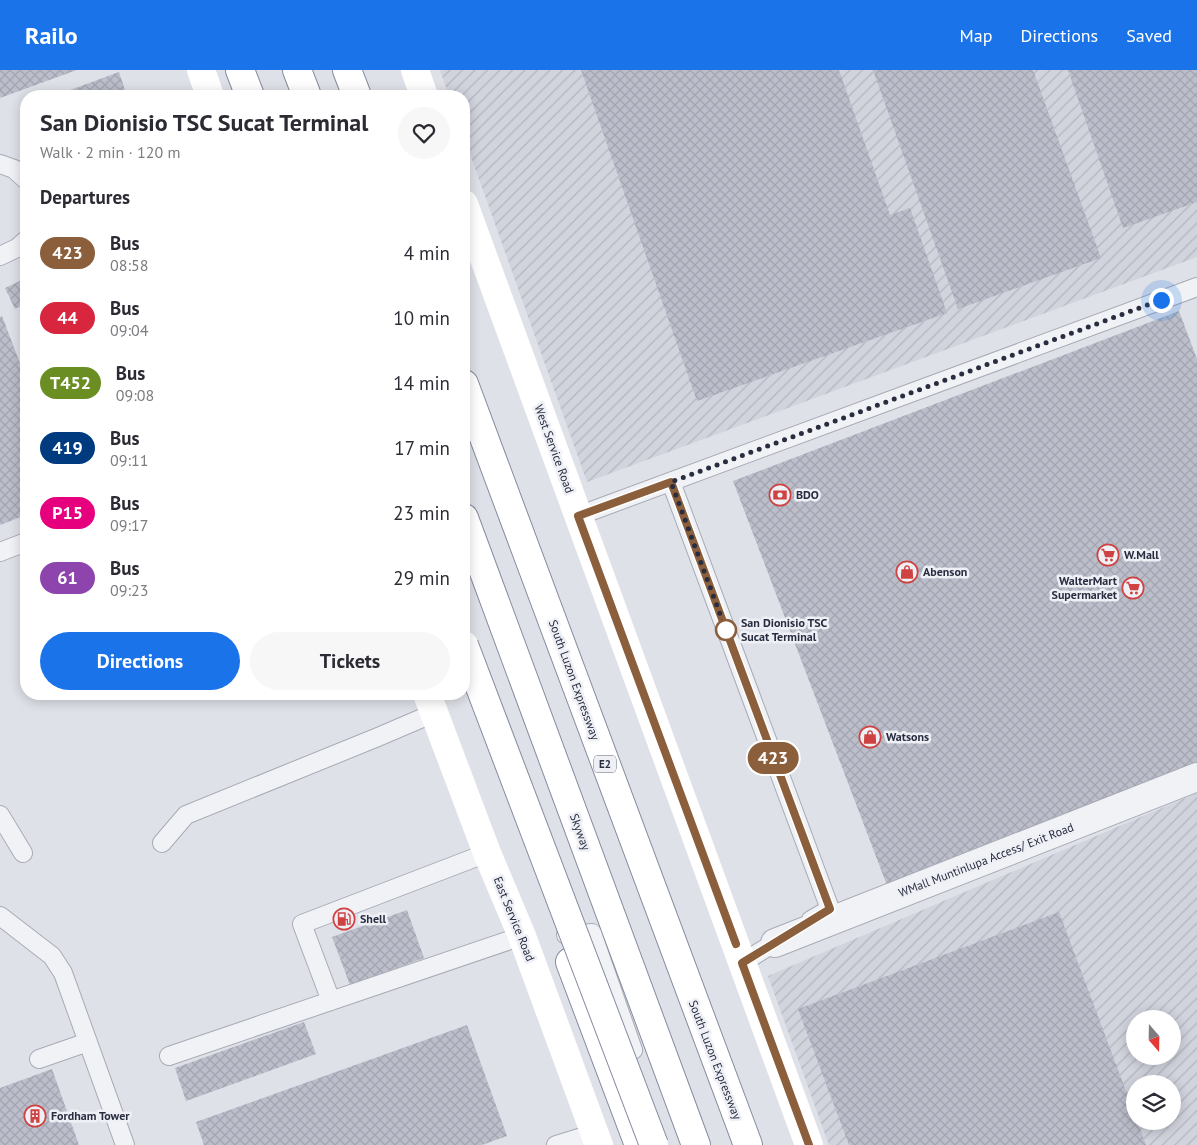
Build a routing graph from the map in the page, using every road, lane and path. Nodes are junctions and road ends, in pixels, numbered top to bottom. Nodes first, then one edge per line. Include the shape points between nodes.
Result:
1 (201, 70) edge
2 (240, 70) edge
3 (251, 70) edge
4 (297, 70) edge
5 (347, 70) edge
6 (415, 70) edge
7 (208, 90) edge
8 (248, 90) edge
9 (259, 90) edge
10 (305, 90) edge
11 (355, 90) edge
12 (422, 90) edge
13 (0, 164) edge
14 (20, 174) edge
15 (470, 220) edge
16 (20, 245) edge
17 (0, 256) edge
18 (1197, 287) edge
19 (470, 400) edge
20 (671, 482) junction
21 (578, 516) junction
22 (470, 534) edge
23 (20, 544) edge
24 (0, 552) edge
25 (470, 661) edge
26 (470, 690) edge
27 (431, 703) edge
28 (1197, 777) edge
29 (0, 815) edge
30 (162, 843) dead end
31 (23, 853) dead end
32 (487, 853) junction
33 (0, 916) edge
34 (522, 936) junction
35 (774, 942) junction
36 (742, 963) junction
37 (331, 1001) junction
38 (88, 1042) junction
39 (168, 1056) dead end
40 (39, 1059) dead end
41 (597, 1139) edge
42 (125, 1145) edge
43 (556, 1145) edge
44 (638, 1145) edge
45 (654, 1145) edge
46 (696, 1145) edge
47 (748, 1145) edge
48 (809, 1145) edge

1 - 7 main road
2 - 8 main road
3 - 9 main road
4 - 10 main road
5 - 11 main road
6 - 12 main road
13 - 14 lane
15 - 21 main road, West Service Road
16 - 17 lane
18 - 20 lane
19 - 47 main road, South Luzon Expressway / E2
20 - 21 lane
20 - 35 lane via 830,909
21 - 36 main road, West Service Road
22 - 46 main road, Skyway
23 - 24 lane
25 - 45 main road, bridge
26 - 44 main road
27 - 30 lane via 378,738 186,814
27 - 32 main road, East Service Road
28 - 35 street, WMall Muntinlupa Access/ Exit Road
29 - 31 lane
32 - 34 main road, East Service Road
32 - 37 lane via 302,924
33 - 38 lane via 52,956 63,973
34 - 37 lane
34 - 41 main road, East Service Road
35 - 36 lane
36 - 48 main road, West Service Road
37 - 39 lane
38 - 40 lane
38 - 42 lane
41 - 43 lane

